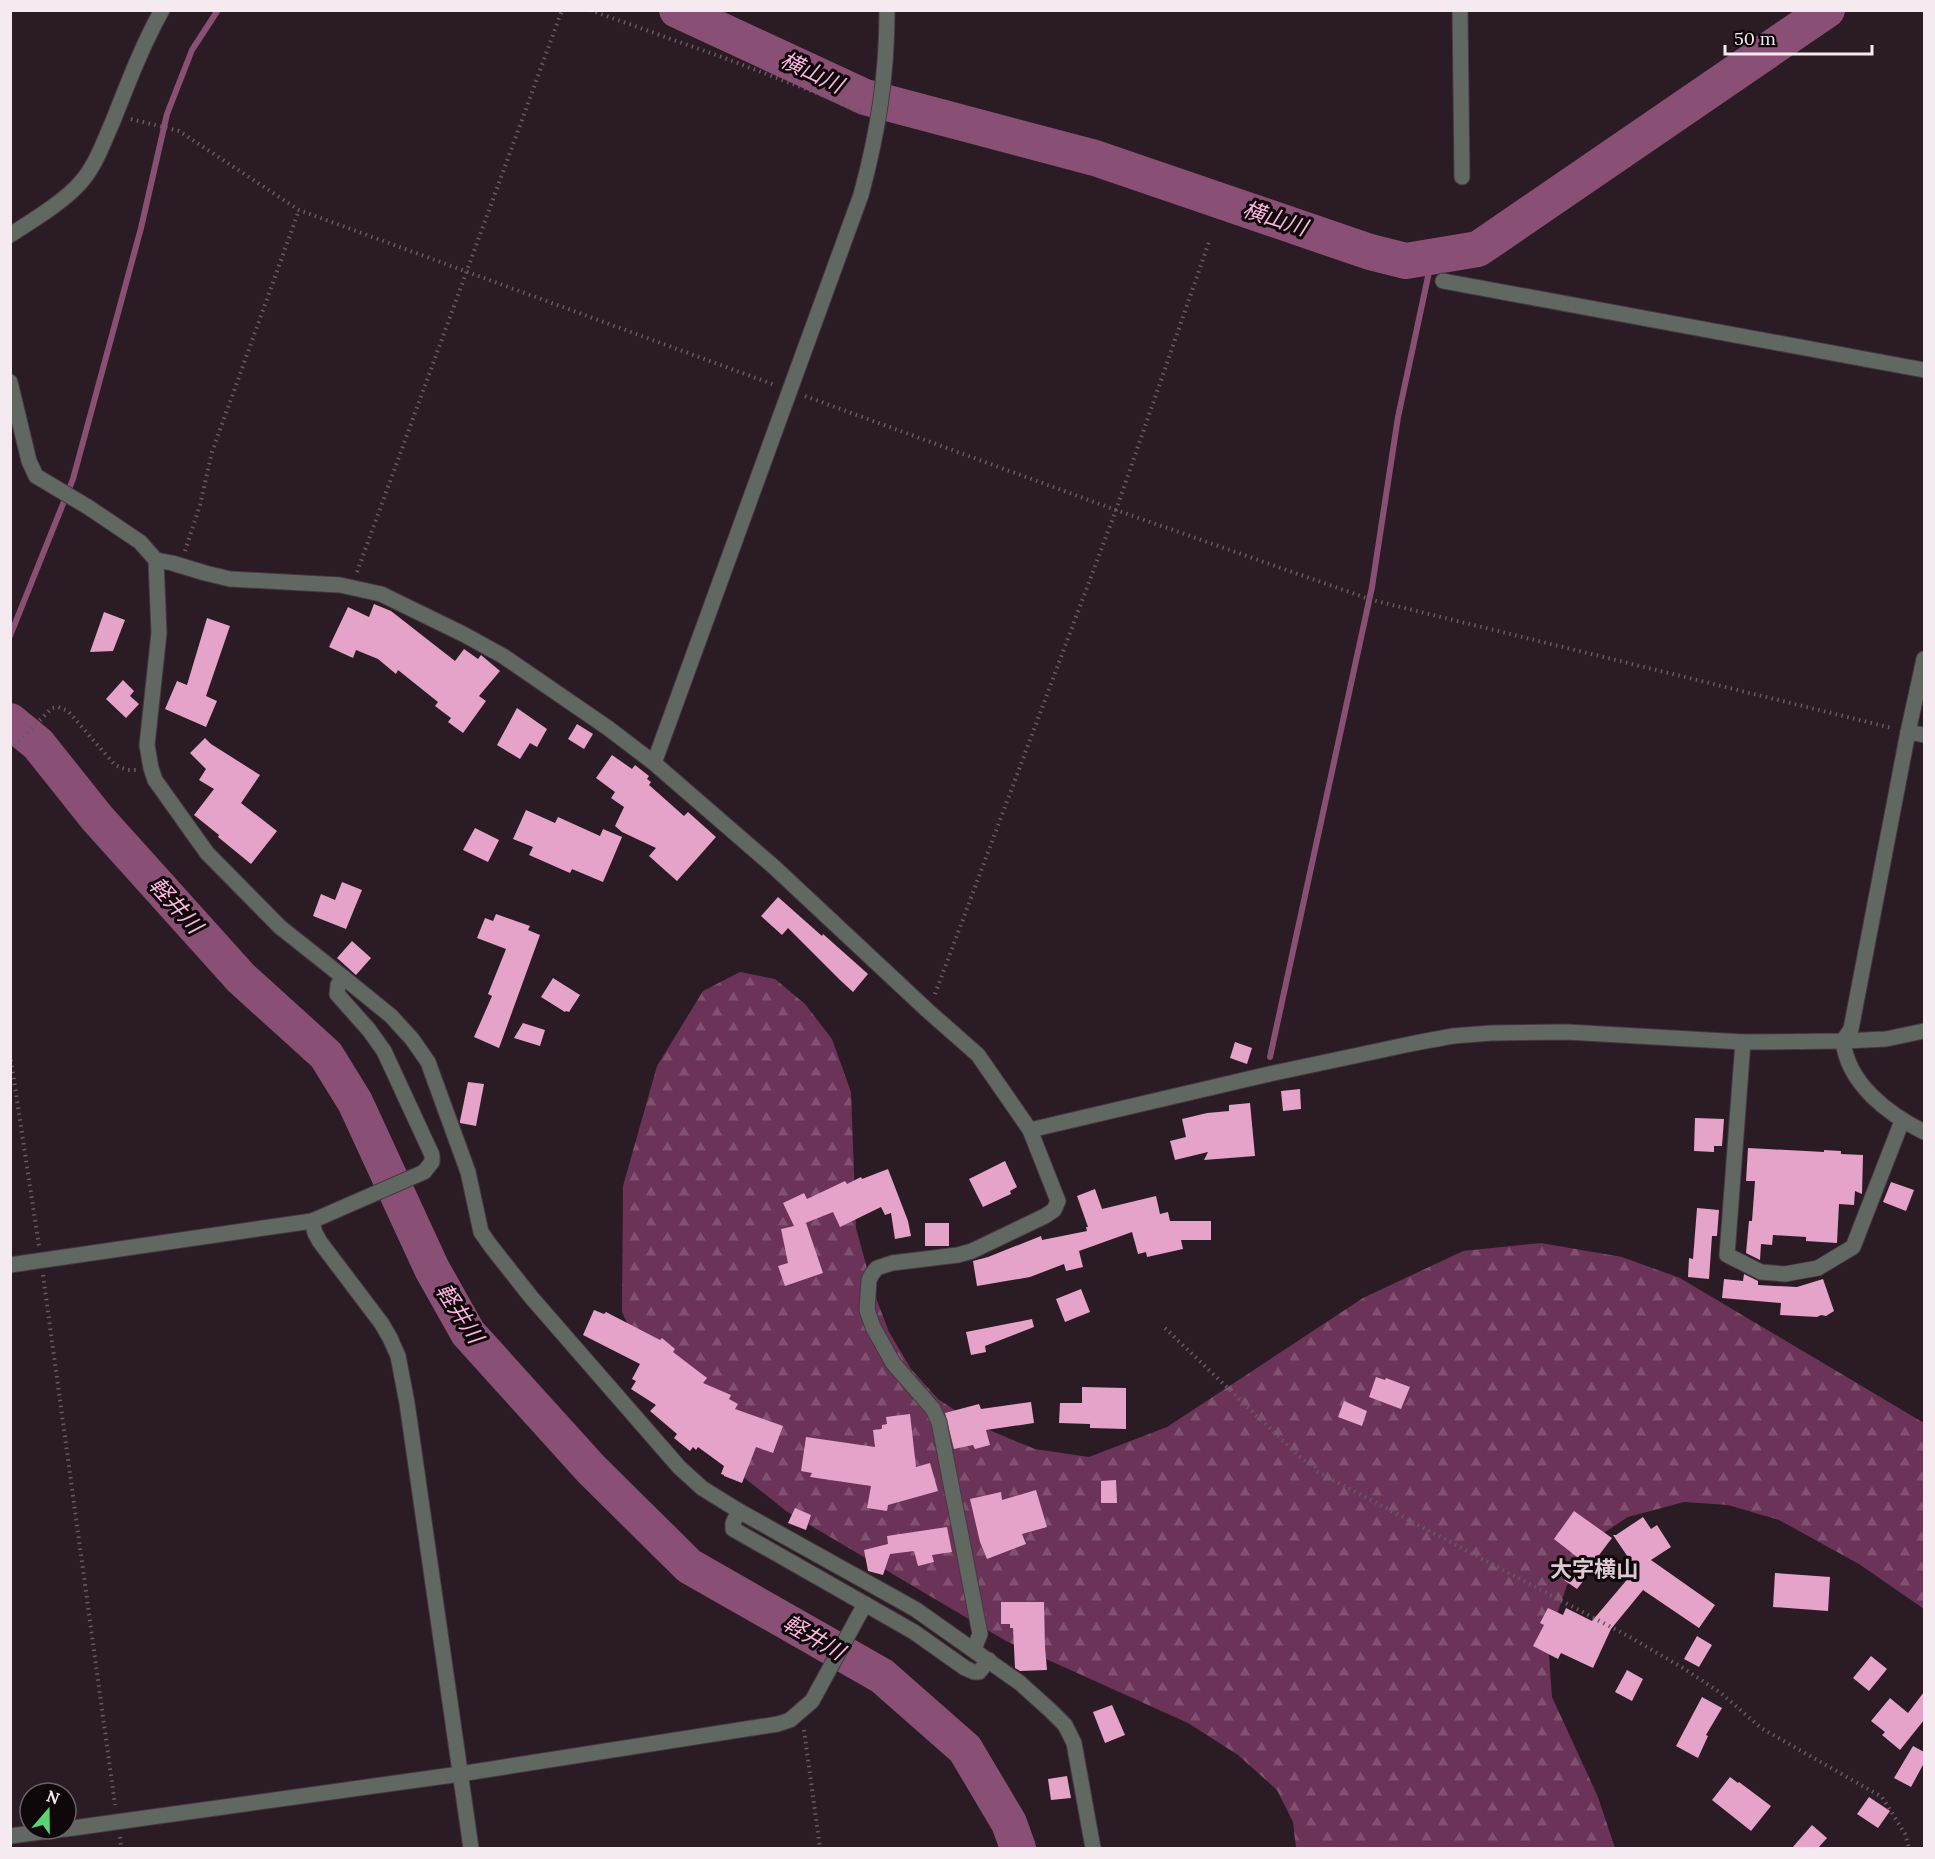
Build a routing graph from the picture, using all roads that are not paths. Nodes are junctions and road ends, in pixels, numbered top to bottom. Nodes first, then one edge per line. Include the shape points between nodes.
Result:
1 (162, 10) edge
2 (887, 10) edge
3 (1460, 10) edge
4 (1462, 177) dead end
5 (10, 235) edge
6 (1443, 281) dead end
7 (1924, 370) edge
8 (10, 382) edge
9 (156, 560) junction
10 (1924, 659) edge
11 (1908, 732) junction
12 (1924, 735) edge
13 (654, 763) junction
14 (343, 977) junction
15 (1924, 1031) edge
16 (1843, 1041) junction
17 (1743, 1042) junction
18 (1902, 1121) junction
19 (1030, 1130) junction
20 (1924, 1132) edge
21 (312, 1221) junction
22 (10, 1265) edge
23 (739, 1511) junction
24 (865, 1604) junction
25 (974, 1649) junction
26 (989, 1660) junction
27 (460, 1774) junction
28 (78, 1827) edge
29 (471, 1848) edge
30 (1093, 1848) edge

1 - 5 street via 90,171 65,197
2 - 13 street via 884,86 861,195
3 - 4 street
6 - 7 street
8 - 9 street via 28,461 36,476 140,542
9 - 13 street via 230,579 351,587 394,599 494,650
9 - 14 street via 159,633 147,745 155,780 207,853 280,927
10 - 11 street
11 - 12 street
11 - 16 street via 1851,1029
13 - 19 street via 774,867 978,1055
14 - 21 street via 336,994 384,1051 432,1162 424,1172
14 - 23 street via 391,1016 428,1062 468,1172 481,1232 490,1245 679,1467 702,1488
15 - 16 street via 1886,1039
16 - 17 street
16 - 18 street via 1844,1055 1856,1077
17 - 18 street via 1728,1255 1761,1272 1785,1274 1818,1268 1853,1247
17 - 19 street via 1567,1032 1453,1036 1276,1072
18 - 20 street
19 - 25 street via 1058,1201 1054,1210 972,1251 892,1263 877,1268 869,1280 867,1310 873,1327 893,1363 933,1408 939,1422 979,1625
21 - 22 street
21 - 27 street via 320,1242 382,1324 398,1356
23 - 24 street via 733,1529
23 - 25 street via 915,1609
24 - 26 street via 914,1632 964,1668 979,1672
24 - 27 street via 812,1701 790,1720
25 - 26 street
26 - 30 street via 1065,1725 1074,1743
27 - 28 street
27 - 29 street

